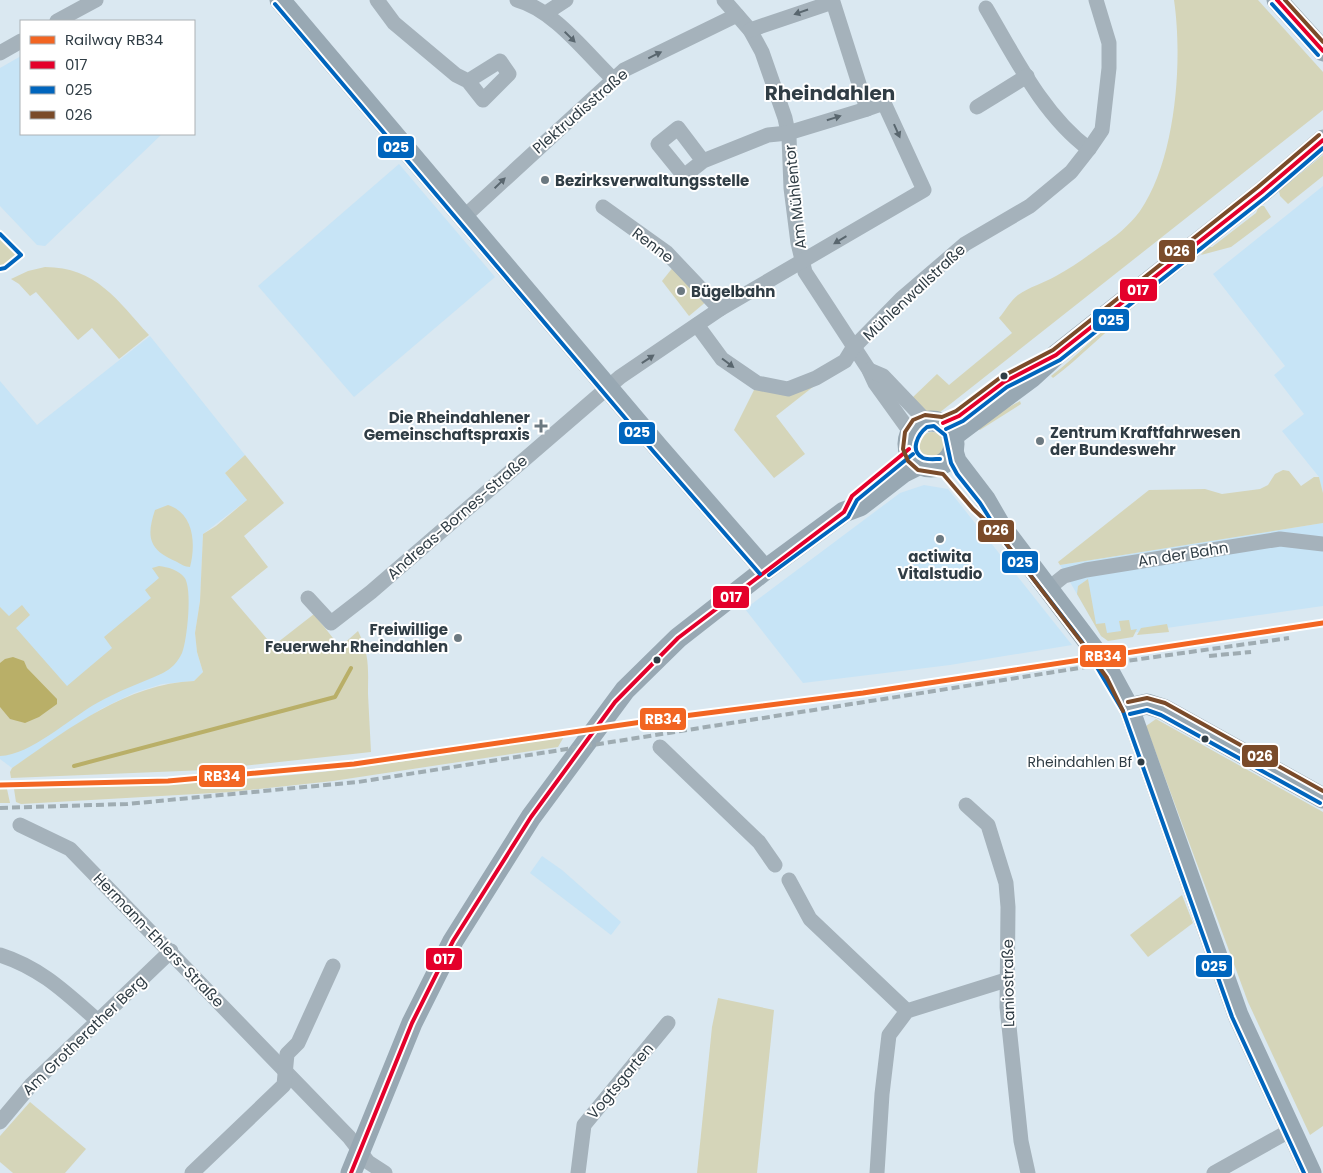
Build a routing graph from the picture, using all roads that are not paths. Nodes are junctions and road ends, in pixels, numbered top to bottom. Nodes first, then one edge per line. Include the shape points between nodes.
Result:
1 (96, 0) edge
2 (280, 0) edge
3 (377, 0) edge
4 (517, 0) edge
5 (566, 0) edge
6 (724, 0) edge
7 (1096, 0) edge
8 (1277, 0) edge
9 (986, 8) dead end
10 (546, 13) junction
11 (737, 15) junction
12 (59, 20) edge
13 (750, 30) junction
14 (20, 42) edge
15 (1323, 51) edge
16 (0, 53) edge
17 (1027, 76) junction
18 (613, 80) junction
19 (468, 81) dead end
20 (977, 107) dead end
21 (867, 109) junction
22 (788, 133) junction
23 (1323, 140) edge
24 (1090, 149) junction
25 (703, 161) dead end
26 (603, 207) dead end
27 (464, 216) junction
28 (802, 262) junction
29 (720, 309) junction
30 (697, 325) junction
31 (853, 348) junction
32 (608, 387) junction
33 (932, 443) junction
34 (1323, 544) edge
35 (765, 570) junction
36 (1049, 588) junction
37 (308, 598) dead end
38 (1129, 708) junction
39 (660, 747) dead end
40 (1323, 798) edge
41 (966, 805) dead end
42 (20, 826) dead end
43 (775, 865) dead end
44 (789, 880) dead end
45 (171, 951) junction
46 (0, 955) edge
47 (333, 966) dead end
48 (1006, 980) junction
49 (907, 1012) junction
50 (98, 1021) junction
51 (668, 1023) dead end
52 (285, 1071) junction
53 (0, 1122) edge
54 (1291, 1130) junction
55 (359, 1151) junction
56 (192, 1173) edge
57 (351, 1173) edge
58 (385, 1173) edge
59 (578, 1173) edge
60 (877, 1173) edge
61 (1028, 1173) edge
62 (1214, 1173) edge
63 (1311, 1173) edge

1 - 12 street
2 - 27 street
3 - 19 street via 413,41
4 - 10 street via 530,3
5 - 10 street
6 - 11 street, Am Mühlentor
7 - 24 street, Mühlenwallstraße via 1109,43 1109,68 1102,130
8 - 15 street
9 - 17 street
10 -> 18 street
11 - 13 street, Am Mühlentor
18 -> 11 street, Plektrudisstraße via 624,70
21 -> 13 street via 833,2
13 - 22 street, Am Mühlentor via 775,87
14 - 16 street
17 - 20 street
17 - 24 street via 1072,135
27 -> 18 street, Plektrudisstraße
22 -> 21 street
21 -> 28 street via 884,103 924,190
22 - 25 street via 768,135
22 - 28 street, Am Mühlentor via 791,188
23 - 33 street via 1056,355 1004,382 959,416
24 - 31 street, Mühlenwallstraße via 1071,172 1030,206 965,244 901,299
26 - 29 street, Renne via 666,252
27 - 32 street
28 - 29 street
28 - 31 street, Am Mühlentor via 805,272
29 - 30 street
30 -> 31 street via 722,359 757,383 788,389 830,370 844,361
32 -> 30 street
31 - 33 street, Am Mühlentor via 869,370 883,376 903,400
32 - 35 street
32 - 37 street, Andreas-Bornes-Straße via 331,623
33 - 35 street via 904,472 860,506 844,512
33 - 36 street via 947,469 977,505 1000,525
34 - 36 street, An der Bahn via 1280,539 1086,570 1064,576
35 - 55 street via 678,638 625,690 531,818 453,941 412,1023
36 - 38 street via 1105,664
38 - 40 street via 1147,704 1163,709
38 - 54 street via 1238,1015
39 - 43 street via 759,842
41 - 48 street, Laniostraße via 988,825 1006,883
42 - 45 street, Hermann-Ehlers-Straße via 70,849
44 - 49 street via 810,919
45 - 50 street, Am Grotherather Berg
45 - 52 street, Hermann-Ehlers-Straße
46 - 50 street via 22,962 45,976
47 - 52 street via 298,1043 287,1054
48 - 49 street
48 - 61 street, Laniostraße via 1011,1057
49 - 60 street via 889,1036
50 - 53 street, Am Grotherather Berg via 31,1085
51 - 59 street, Vogtsgarten via 584,1125
52 - 55 street, Hermann-Ehlers-Straße
52 - 56 street via 284,1085
54 - 62 street
54 - 63 street
55 - 57 street
55 - 58 street via 368,1162

